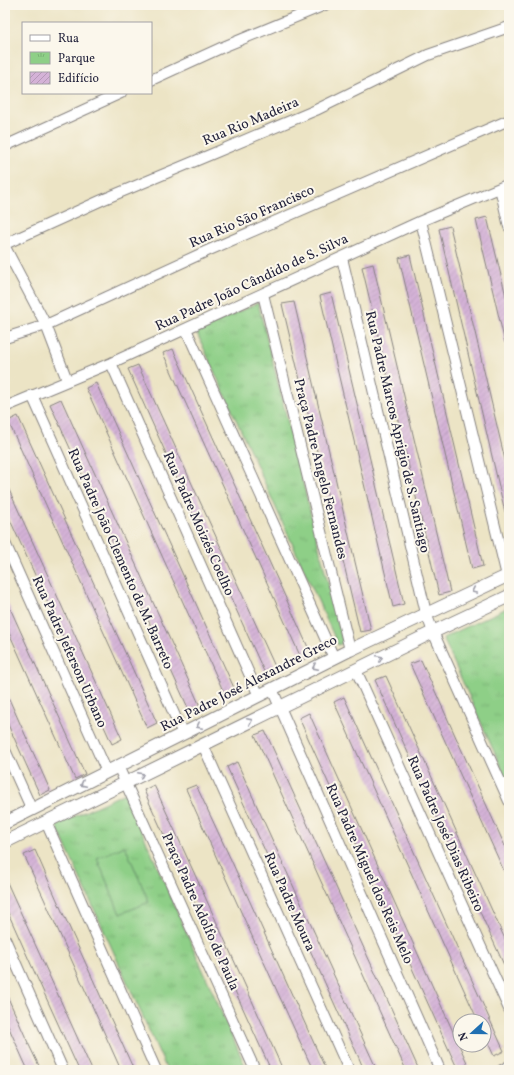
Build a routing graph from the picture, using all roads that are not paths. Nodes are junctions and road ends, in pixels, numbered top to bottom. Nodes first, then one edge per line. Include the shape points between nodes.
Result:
1 (325, 5) edge
2 (509, 27) edge
3 (152, 80) edge
4 (119, 94) edge
5 (509, 120) edge
6 (5, 146) edge
7 (509, 184) edge
8 (500, 188) junction
9 (421, 221) junction
10 (509, 227) edge
11 (5, 245) edge
12 (342, 258) junction
13 (263, 294) junction
14 (46, 324) junction
15 (186, 329) junction
16 (5, 338) edge
17 (111, 363) junction
18 (67, 380) junction
19 (32, 395) junction
20 (5, 407) edge
21 (5, 543) edge
22 (508, 575) edge
23 (509, 596) edge
24 (426, 613) junction
25 (433, 632) junction
26 (350, 650) junction
27 (334, 658) junction
28 (356, 670) junction
29 (272, 689) junction
30 (259, 696) junction
31 (280, 707) junction
32 (183, 734) junction
33 (203, 745) junction
34 (5, 750) edge
35 (118, 766) junction
36 (107, 772) junction
37 (126, 782) junction
38 (509, 801) edge
39 (32, 810) junction
40 (46, 822) junction
41 (5, 823) edge
42 (5, 842) edge
43 (5, 939) edge
44 (509, 1009) edge
45 (509, 1066) edge
46 (63, 1070) edge
47 (156, 1070) edge
48 (255, 1070) edge
49 (349, 1070) edge
50 (440, 1070) edge
51 (502, 1070) edge

1 - 3 street
2 - 11 street, Rua Rio Madeira via 428,55 316,110 102,200
4 - 6 street
5 - 14 street, Rua Rio São Francisco
7 - 8 street, Rua Padre João Cândido de S. Silva
8 - 9 street, Rua Padre João Cândido de S. Silva
8 - 10 street
9 - 12 street, Rua Padre João Cândido de S. Silva
9 - 22 street
11 - 14 street
12 - 13 street, Rua Padre João Cândido de S. Silva
12 - 24 street, Rua Padre Marcos Aprigio de S. Santiago
13 - 15 street, Rua Padre João Cândido de S. Silva
13 - 26 street, Praça Padre Angelo Fernandes
14 - 16 street, Rua Rio São Francisco
14 - 18 street
15 - 17 street, Rua Padre João Cândido de S. Silva
15 - 27 street
17 - 18 street, Rua Padre João Cândido de S. Silva
17 - 30 street, Rua Padre Moizés Coelho
18 - 19 street, Rua Padre João Cândido de S. Silva
19 - 20 street, Rua Padre João Cândido de S. Silva
19 - 32 street, Rua Padre João Clemento de M. Barreto
21 - 36 street, Rua Padre Jeferson Urbano
22 -> 24 street, Rua Padre José Alexandre Greco
23 - 25 street
24 - 25 street, Rua Padre Marcos Aprigio de S. Santiago
24 - 26 street, Rua Padre José Alexandre Greco
28 -> 25 street
25 - 38 street, Rua Padre Marcos Aprigio de S. Santiago
26 - 27 street, Rua Padre José Alexandre Greco
27 -> 29 street, Rua Padre José Alexandre Greco
28 - 31 street
28 - 44 street, Rua Padre José Dias Ribeiro
29 - 30 street, Rua Padre José Alexandre Greco
29 - 31 street, Rua Padre Miguel dos Reis Melo
30 -> 32 street, Rua Padre José Alexandre Greco
33 -> 31 street
31 - 50 street, Rua Padre Miguel dos Reis Melo
32 - 35 street, Rua Padre José Alexandre Greco
37 -> 33 street
33 - 49 street, Rua Padre Moura
34 - 39 street
35 - 36 street, Rua Padre José Alexandre Greco
35 - 37 street, Praça Padre Adolfo de Paula
36 -> 39 street, Rua Padre José Alexandre Greco
37 - 40 street
37 - 48 street, Praça Padre Adolfo de Paula
39 - 41 street, Rua Padre José Alexandre Greco
40 - 42 street
40 - 47 street
43 - 46 street
45 - 51 street

